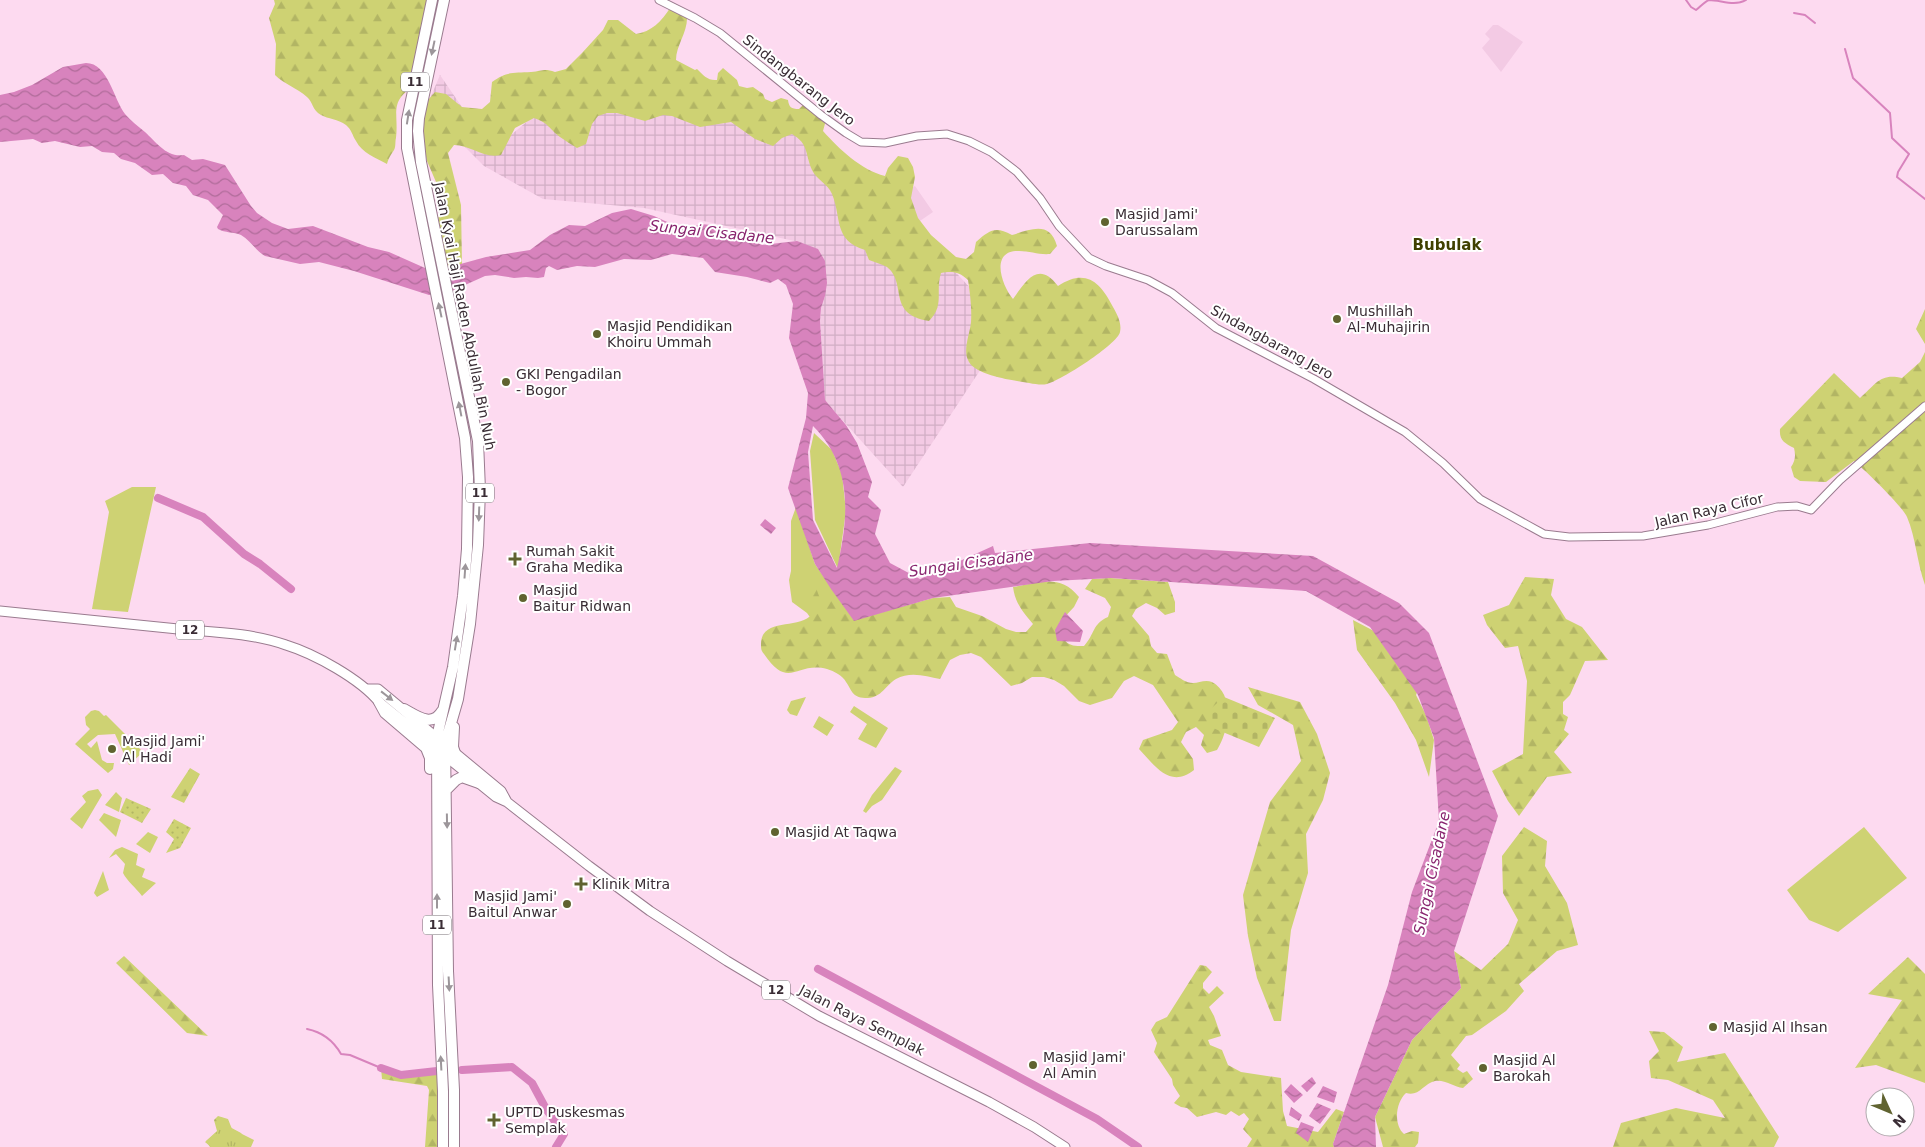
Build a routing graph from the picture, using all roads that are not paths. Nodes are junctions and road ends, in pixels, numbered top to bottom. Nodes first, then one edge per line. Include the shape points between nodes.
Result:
1 (432, 0) edge
2 (444, 0) edge
3 (659, 0) edge
4 (1925, 406) edge
5 (1406, 432) joint
6 (0, 611) edge
7 (368, 689) junction
8 (379, 702) junction
9 (446, 703) junction
10 (404, 710) junction
11 (444, 747) junction
12 (479, 783) junction
13 (446, 790) junction
14 (507, 802) junction
15 (436, 824) junction
16 (454, 1090) junction
17 (443, 1091) junction
18 (443, 1147) edge
19 (454, 1147) edge
20 (1065, 1147) edge

9 -> 1 highway, Jalan Kyai Haji Raden Abdullah Bin Nuh / 11 via 460,619 468,477 465,438 406,136
2 -> 11 highway, Jalan Kyai Haji Raden Abdullah Bin Nuh / 11 via 419,118 420,162 478,441 480,470 478,545 470,624 453,746
3 - 5 street, Sindangbarang Jero via 720,33 854,138 869,143 885,143 947,134 991,152 1017,172 1089,258 1148,280 1172,293 1216,328
4 - 5 street, Jalan Raya Cifor via 1840,480 1811,510 1797,506 1777,507 1708,525 1643,536 1544,534 1480,499
6 - 7 main road, 12 via 268,640 288,645 336,668
7 - 8 main road, 12
7 -> 10 main road, 12 via 378,689
8 - 11 main road, 12
8 - 15 highway via 385,713 428,751
9 - 10 highway, 12 via 432,720
9 - 11 highway, Jalan Kyai Haji Raden Abdullah Bin Nuh / 11
10 - 11 main road, 12
11 - 12 main road, Jalan Raya Semplak / 12
11 - 13 highway, Jalan Kyai Haji Raden Abdullah Bin Nuh / 11
11 - 14 main road, Jalan Raya Semplak / 12 via 500,791
11 - 15 highway, Jalan Kyai Haji Raden Abdullah Bin Nuh / 11
12 - 13 highway via 462,777
12 - 14 main road, Jalan Raya Semplak / 12
13 -> 16 highway, Jalan Kyai Haji Raden Abdullah Bin Nuh / 11 via 448,972
14 - 20 main road, Jalan Raya Semplak / 12 via 588,866 727,962 819,1016 1034,1126
17 -> 15 highway, Jalan Kyai Haji Raden Abdullah Bin Nuh / 11
16 - 17 highway
16 - 19 highway, Jalan Kyai Haji Raden Abdullah Bin Nuh / 11
17 - 18 highway, Jalan Kyai Haji Raden Abdullah Bin Nuh / 11

